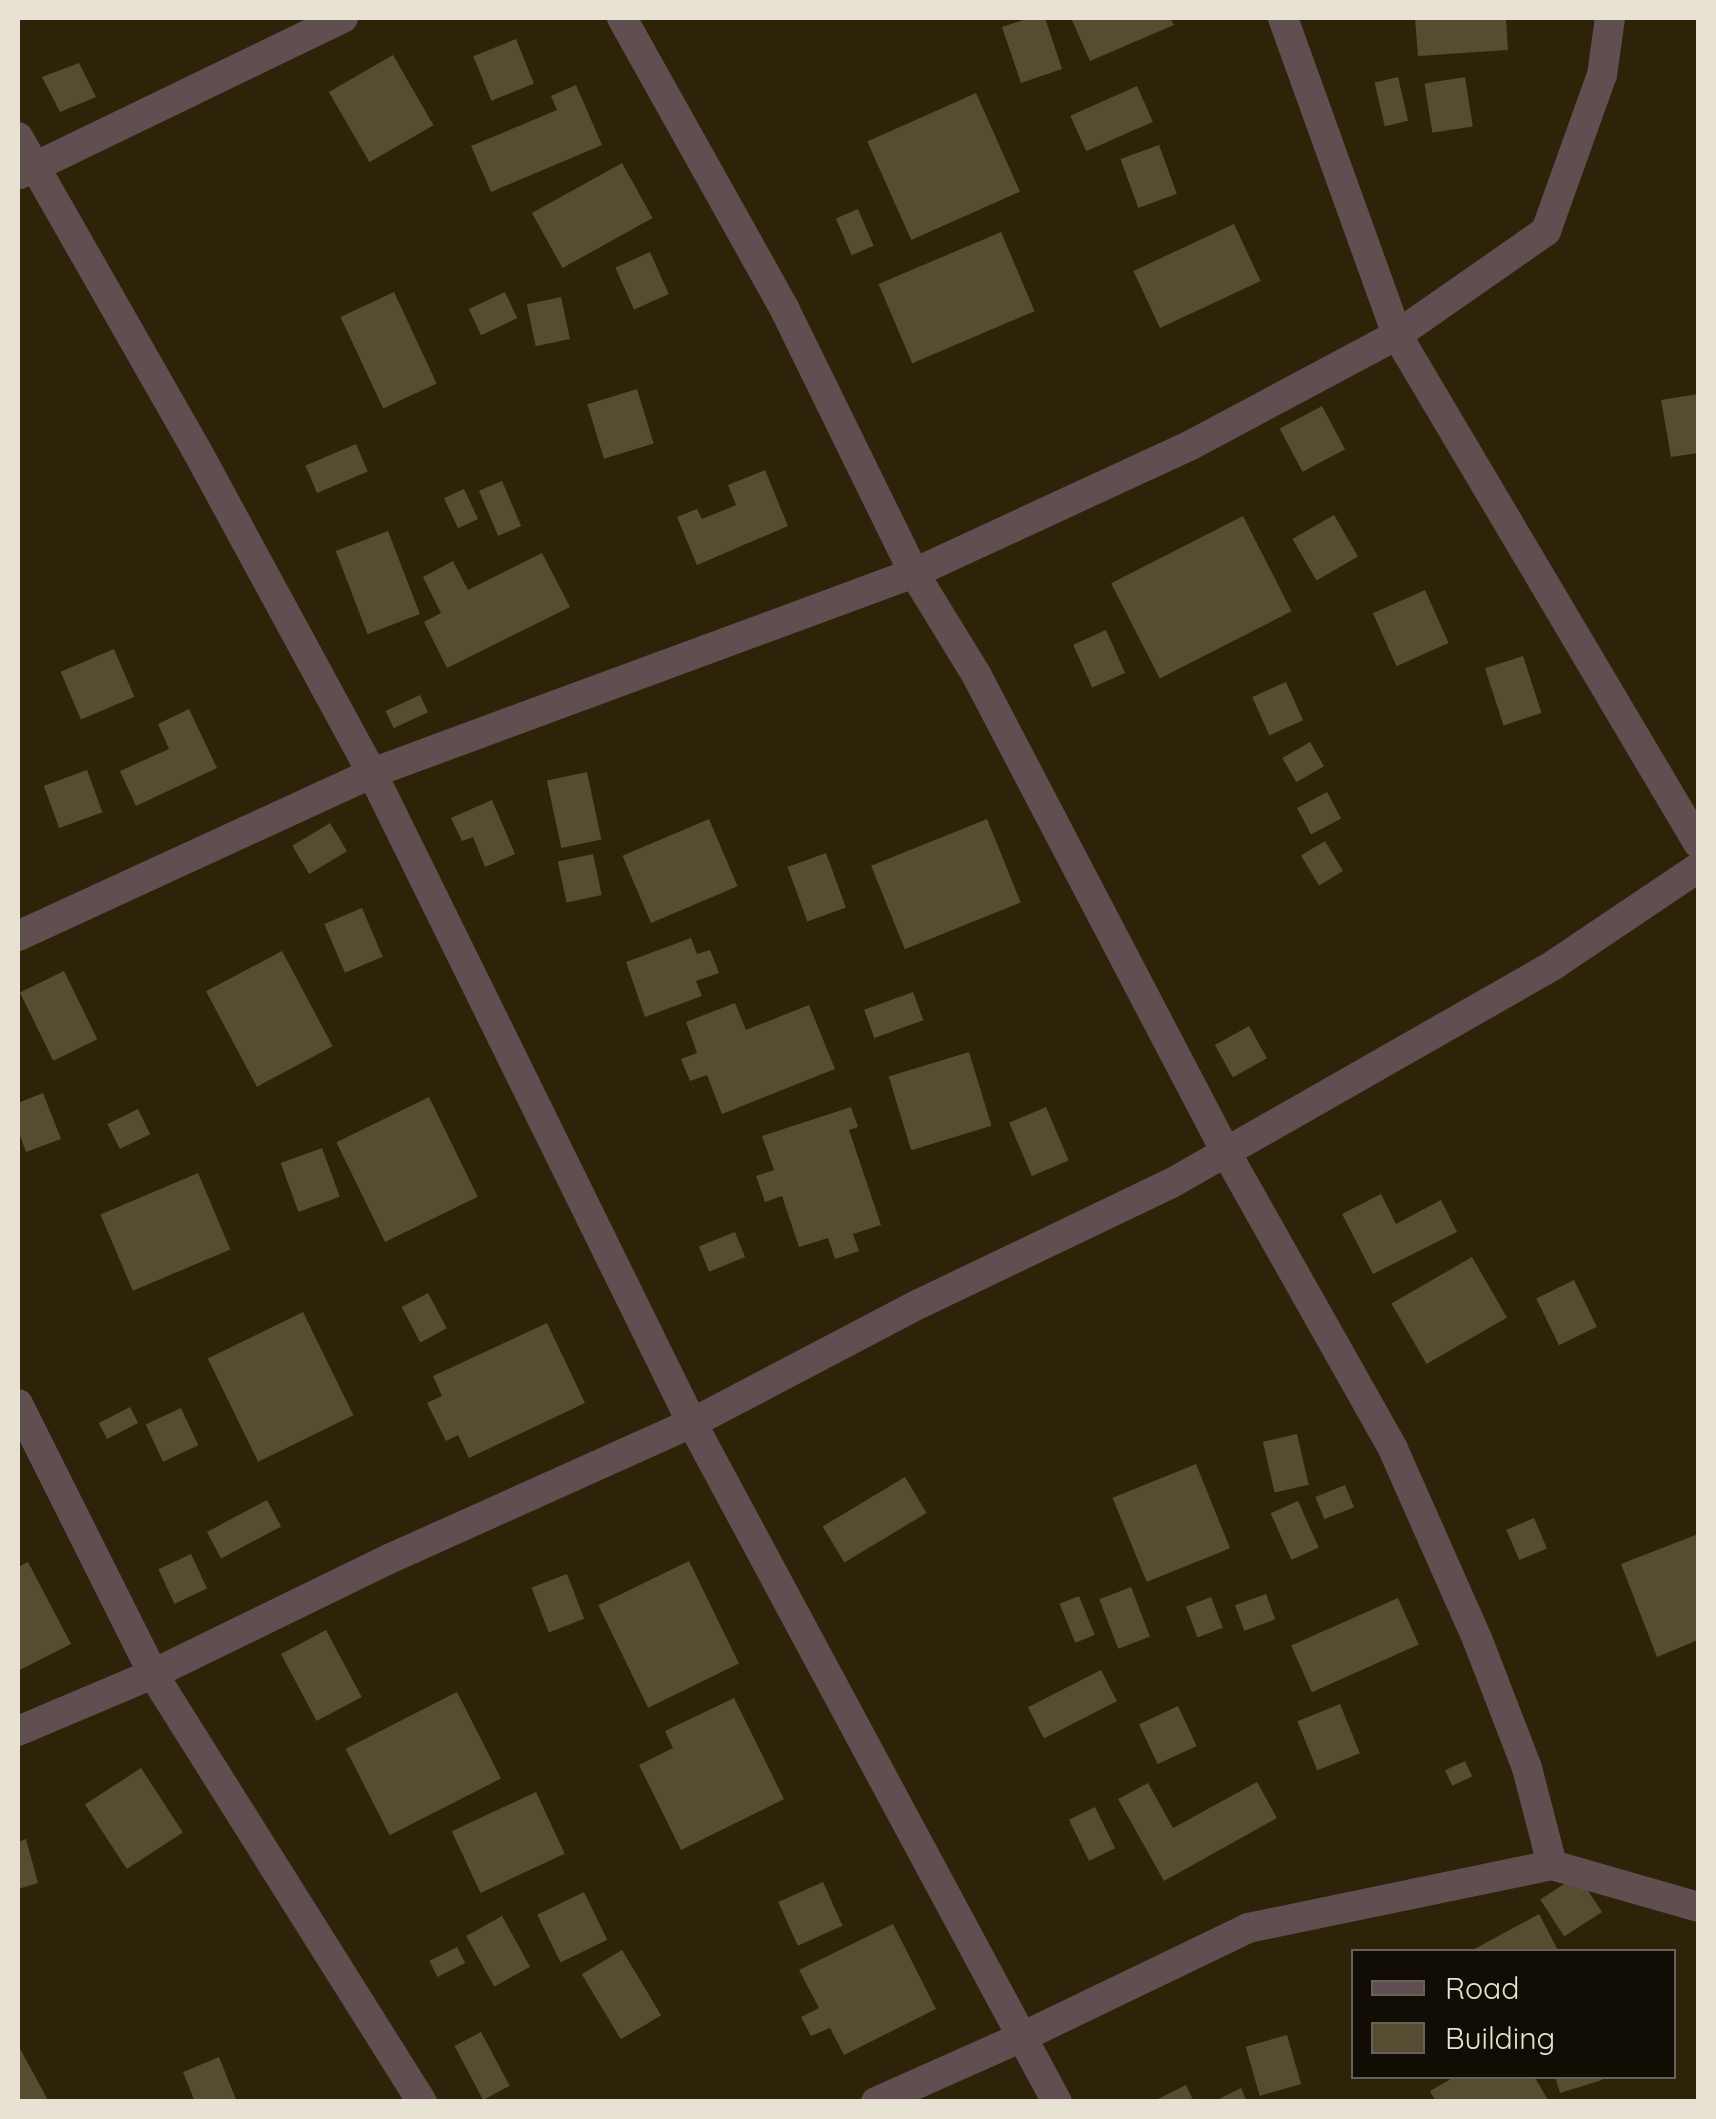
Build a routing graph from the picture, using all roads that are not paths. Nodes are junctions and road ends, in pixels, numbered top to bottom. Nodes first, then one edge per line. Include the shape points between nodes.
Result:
1 (343, 18) edge
2 (622, 18) edge
3 (1283, 18) edge
4 (1610, 18) edge
5 (18, 137) edge
6 (26, 171) edge
7 (1397, 335) junction
8 (914, 573) junction
9 (372, 773) junction
10 (1698, 843) edge
11 (1698, 868) edge
12 (18, 936) edge
13 (1227, 1154) junction
14 (18, 1404) edge
15 (692, 1423) junction
16 (153, 1674) junction
17 (18, 1731) edge
18 (1552, 1865) junction
19 (1698, 1907) edge
20 (1024, 2036) junction
21 (422, 2102) edge
22 (876, 2102) edge
23 (1057, 2102) edge

1 - 6 street
2 - 8 street via 785,310
3 - 7 street
4 - 7 street via 1602,75 1546,231
5 - 6 street
6 - 9 street via 196,449
7 - 8 street via 1190,445
7 - 10 street
8 - 9 street
8 - 13 street via 977,676
9 - 12 street
9 - 15 street
11 - 13 street via 1555,964
13 - 15 street
13 - 18 street via 1394,1449 1527,1768
14 - 16 street
15 - 16 street
15 - 20 street
16 - 17 street
16 - 21 street
18 - 19 street
18 - 20 street via 1248,1928
20 - 22 street
20 - 23 street

